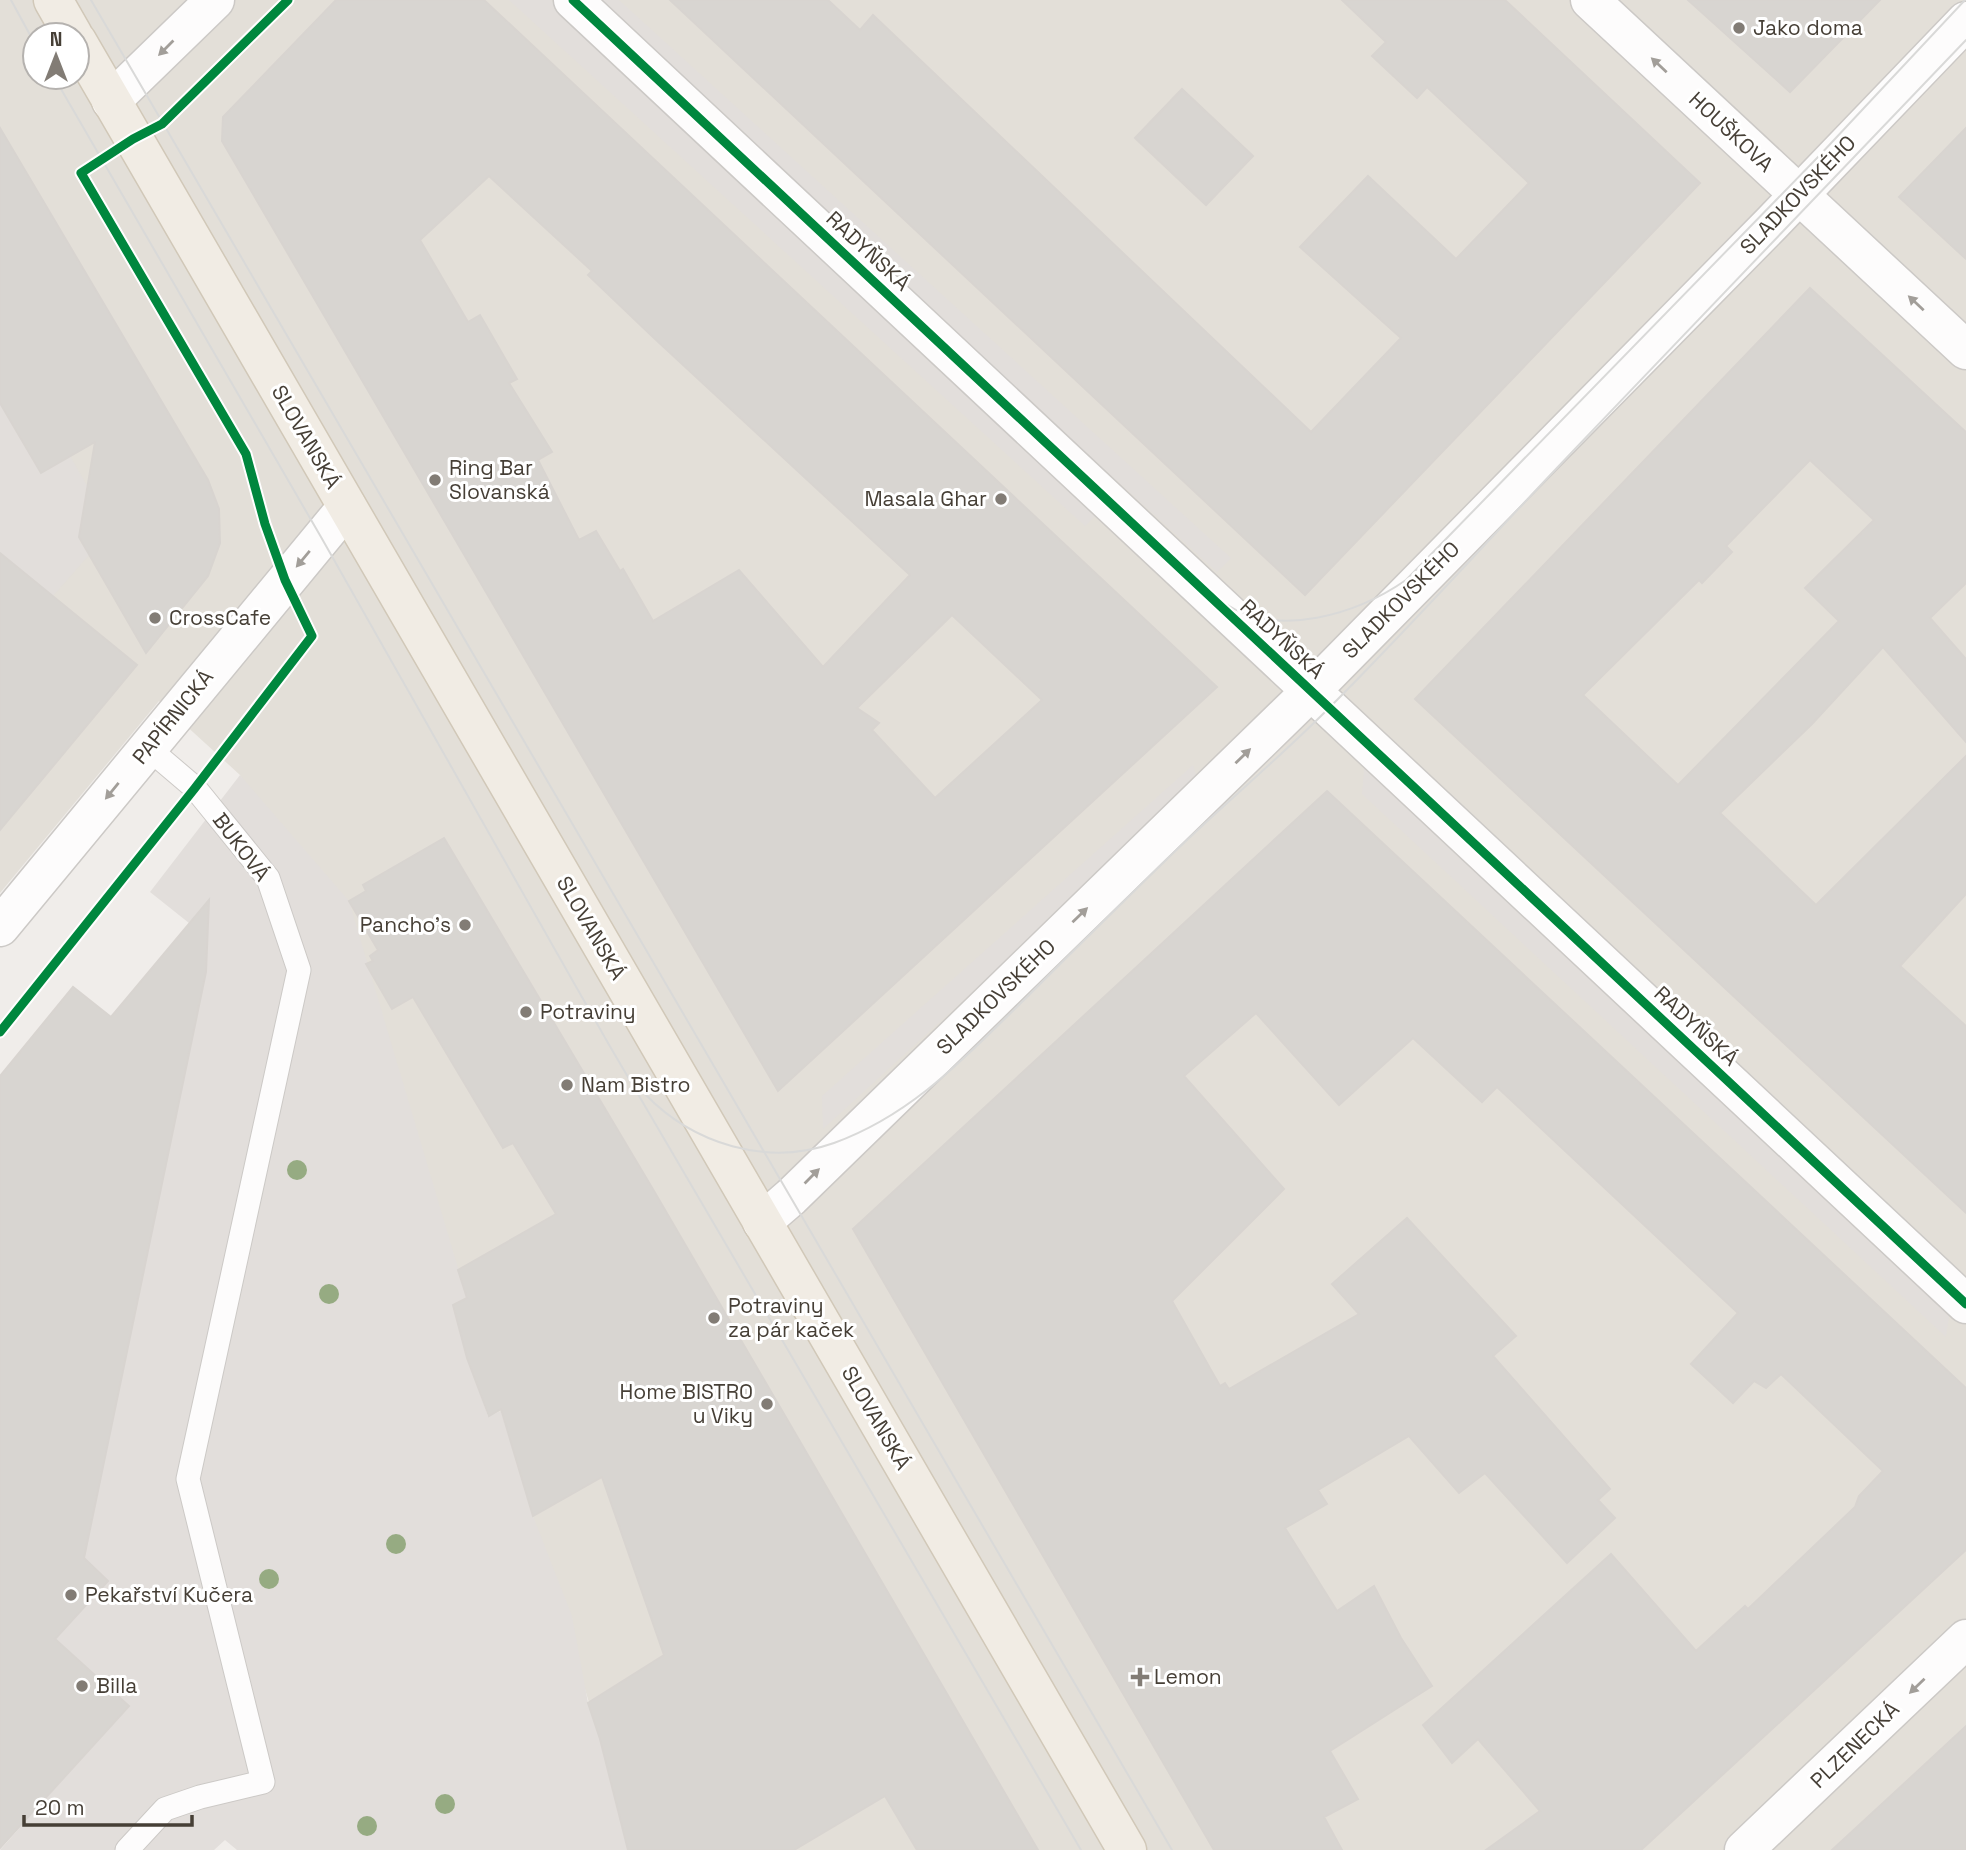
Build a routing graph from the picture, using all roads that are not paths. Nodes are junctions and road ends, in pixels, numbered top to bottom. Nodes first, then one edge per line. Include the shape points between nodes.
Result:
1 (53, 0) edge
2 (215, 0) edge
3 (573, 0) edge
4 (1590, 0) edge
5 (66, 21) edge
6 (1966, 21) edge
7 (91, 66) edge
8 (111, 101) junction
9 (1799, 195) junction
10 (1966, 350) edge
11 (347, 507) junction
12 (1311, 691) junction
13 (148, 748) junction
14 (0, 928) edge
15 (762, 1222) junction
16 (1966, 1304) edge
17 (1966, 1639) edge
18 (127, 1850) edge
19 (1126, 1850) edge
20 (1744, 1850) edge

1 - 5 main road
2 -> 8 street
3 - 12 street, RADYŇSKÁ
9 -> 4 street, HOUŠKOVA
6 - 9 street, SLADKOVSKÉHO
7 - 8 main road, SLOVANSKÁ
8 - 11 main road, SLOVANSKÁ
10 -> 9 street, HOUŠKOVA
9 - 12 street, SLADKOVSKÉHO
11 -> 13 street, PAPÍRNICKÁ
11 - 15 main road, SLOVANSKÁ
15 -> 12 street, SLADKOVSKÉHO
12 - 16 street, RADYŇSKÁ
13 -> 14 street, PAPÍRNICKÁ
13 - 18 lane, BUKOVÁ via 195,788 268,878 299,970 188,1479 263,1782 165,1809
15 - 19 main road, SLOVANSKÁ
17 -> 20 street, PLZENECKÁ

